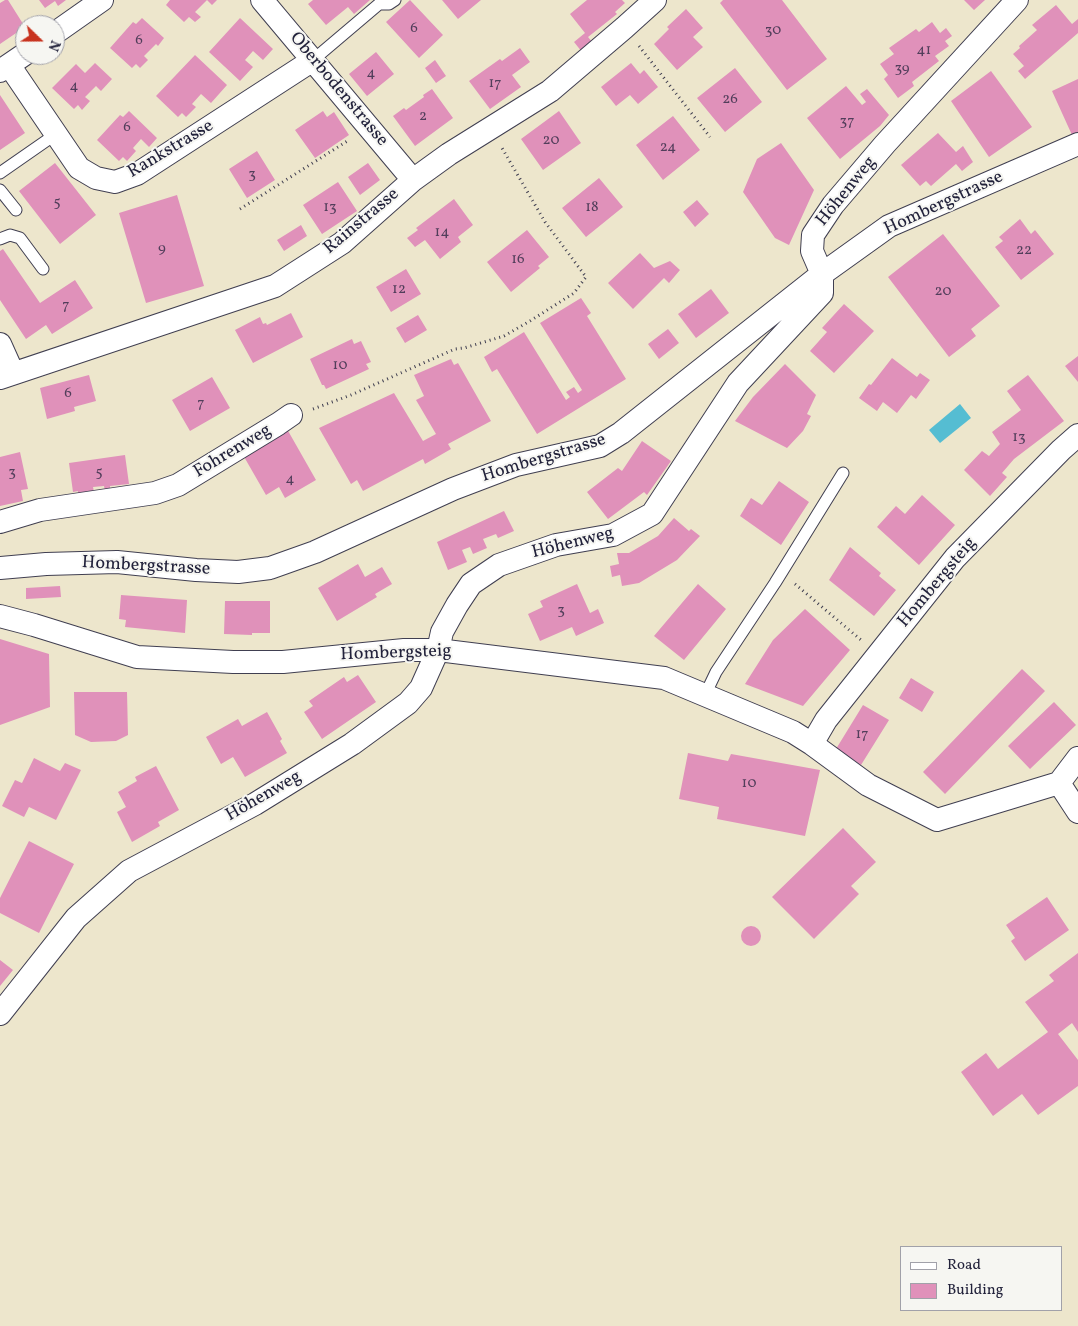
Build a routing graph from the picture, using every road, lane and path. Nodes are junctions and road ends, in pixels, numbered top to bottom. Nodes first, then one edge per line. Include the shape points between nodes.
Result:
1 (102, 0) edge
2 (262, 0) edge
3 (394, 0) edge
4 (654, 0) edge
5 (1017, 0) edge
6 (65, 26) edge
7 (624, 28) junction
8 (313, 60) junction
9 (11, 63) edge
10 (368, 127) junction
11 (56, 134) junction
12 (710, 137) dead end
13 (497, 140) dead end
14 (1078, 144) edge
15 (0, 173) edge
16 (413, 180) junction
17 (0, 190) edge
18 (240, 209) dead end
19 (16, 210) dead end
20 (0, 239) edge
21 (44, 269) dead end
22 (822, 274) junction
23 (0, 344) edge
24 (6, 375) edge
25 (291, 415) joint
26 (1078, 435) edge
27 (843, 473) dead end
28 (0, 522) edge
29 (0, 568) edge
30 (796, 586) dead end
31 (0, 616) edge
32 (438, 650) junction
33 (878, 655) junction
34 (705, 695) junction
35 (812, 744) junction
36 (1078, 758) edge
37 (1059, 784) junction
38 (1078, 812) edge
39 (0, 1014) edge

1 - 6 street
2 - 8 street, Oberbodenstrasse
3 - 8 lane via 389,4 379,4
4 - 7 street, Rainstrasse
5 - 22 street, Höhenweg via 885,144 834,205 813,235 812,251
7 - 12 path
7 - 16 street, Rainstrasse via 550,91
8 - 10 street, Oberbodenstrasse
8 - 11 street, Rankstrasse via 138,174 115,182 96,178 79,168
9 - 11 street, Rankstrasse
10 - 16 street, Oberbodenstrasse
10 - 18 path
11 - 15 lane
13 - 25 path, Fohrenweg via 545,222 586,277 574,293 504,336 455,349 350,395
14 - 22 street, Hombergstrasse via 889,226
16 - 24 street, Rainstrasse via 342,244 275,286
17 - 19 lane
20 - 21 lane via 10,235 20,238
22 - 29 street, Hombergstrasse via 621,433 600,446 507,468 279,565 238,572 116,562
22 - 32 street, Höhenweg via 822,293 738,383 652,514 613,535 556,545 499,565 471,584 442,632
23 - 24 street
25 - 28 street, Fohrenweg via 178,485 155,493 40,510
26 - 33 street, Hombergsteig via 955,558
27 - 34 lane via 716,672
30 - 33 path
31 - 32 street, Hombergsteig via 137,657 283,662 404,650
32 - 34 street, Hombergsteig via 664,678
32 - 39 street, Höhenweg via 421,688 408,703 352,744 255,804 130,871 76,918
33 - 35 street, Hombergsteig via 826,720
34 - 35 street, Hombergsteig via 793,732
35 - 37 street, Hombergsteig via 868,785 937,820
36 - 37 street
37 - 38 street

